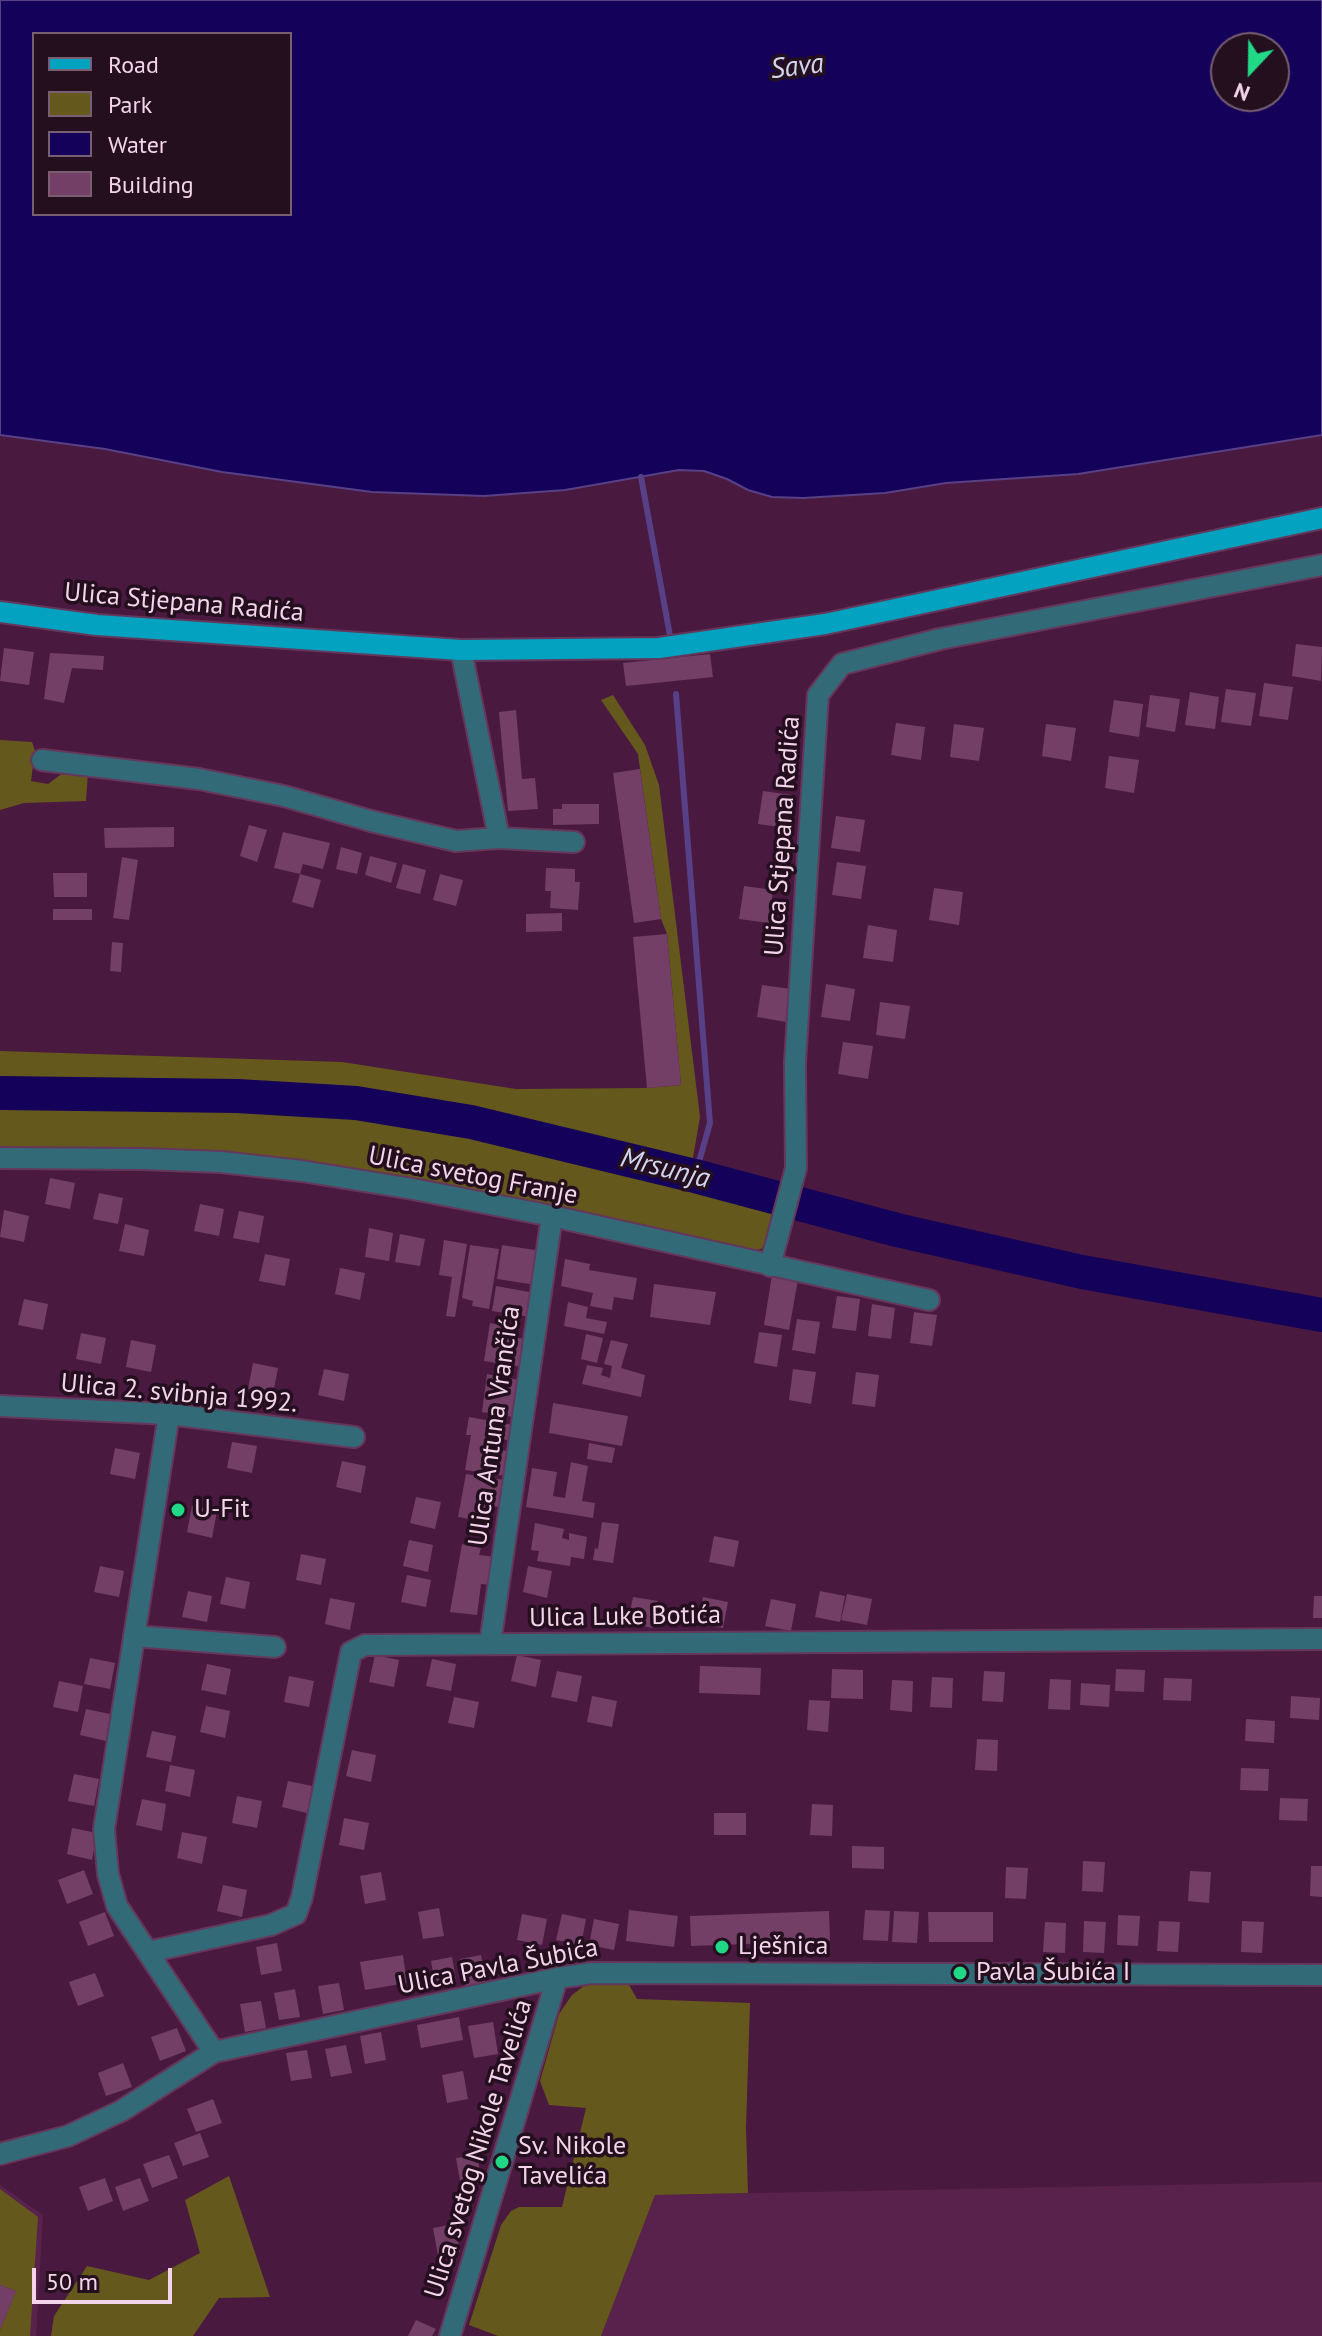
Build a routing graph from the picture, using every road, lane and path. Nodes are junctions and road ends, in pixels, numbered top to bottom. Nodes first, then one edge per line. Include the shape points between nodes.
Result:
1 (1322, 518) edge
2 (1322, 565) edge
3 (0, 612) edge
4 (461, 650) junction
5 (42, 760) dead end
6 (499, 838) junction
7 (574, 842) dead end
8 (0, 1158) edge
9 (552, 1216) junction
10 (770, 1266) junction
11 (929, 1300) dead end
12 (0, 1406) edge
13 (169, 1414) junction
14 (354, 1437) dead end
15 (134, 1636) junction
16 (1322, 1639) edge
17 (490, 1644) junction
18 (275, 1647) dead end
19 (148, 1952) junction
20 (1322, 1975) edge
21 (557, 1978) junction
22 (214, 2052) junction
23 (0, 2154) edge
24 (450, 2336) edge

1 - 4 main road, Ulica Stjepana Radića via 825,624 694,645
2 - 10 street, Ulica Stjepana Radića via 940,639 842,664 818,695 795,1063 796,1168
3 - 4 main road, Ulica Stjepana Radića via 97,625
4 - 6 street
5 - 6 street via 199,779 456,841
6 - 7 street
8 - 9 street, Ulica svetog Franje via 221,1162 413,1189
9 - 10 street, Ulica svetog Franje
9 - 17 street, Ulica Antuna Vrančića
10 - 11 street, Ulica svetog Franje
12 - 13 street, Ulica 2. svibnja 1992.
13 - 14 street, Ulica 2. svibnja 1992.
13 - 15 street
15 - 18 street
15 - 19 street via 104,1829 117,1906
16 - 17 street, Ulica Luke Botića
17 - 19 street, Ulica Luke Botića via 365,1645 351,1652 296,1914 271,1925
19 - 22 street
20 - 21 street, Ulica Pavla Šubića via 630,1971
21 - 22 street, Ulica Pavla Šubića
21 - 24 street, Ulica svetog Nikole Tavelića
22 - 23 street, Ulica Pavla Šubića via 121,2111 68,2136

